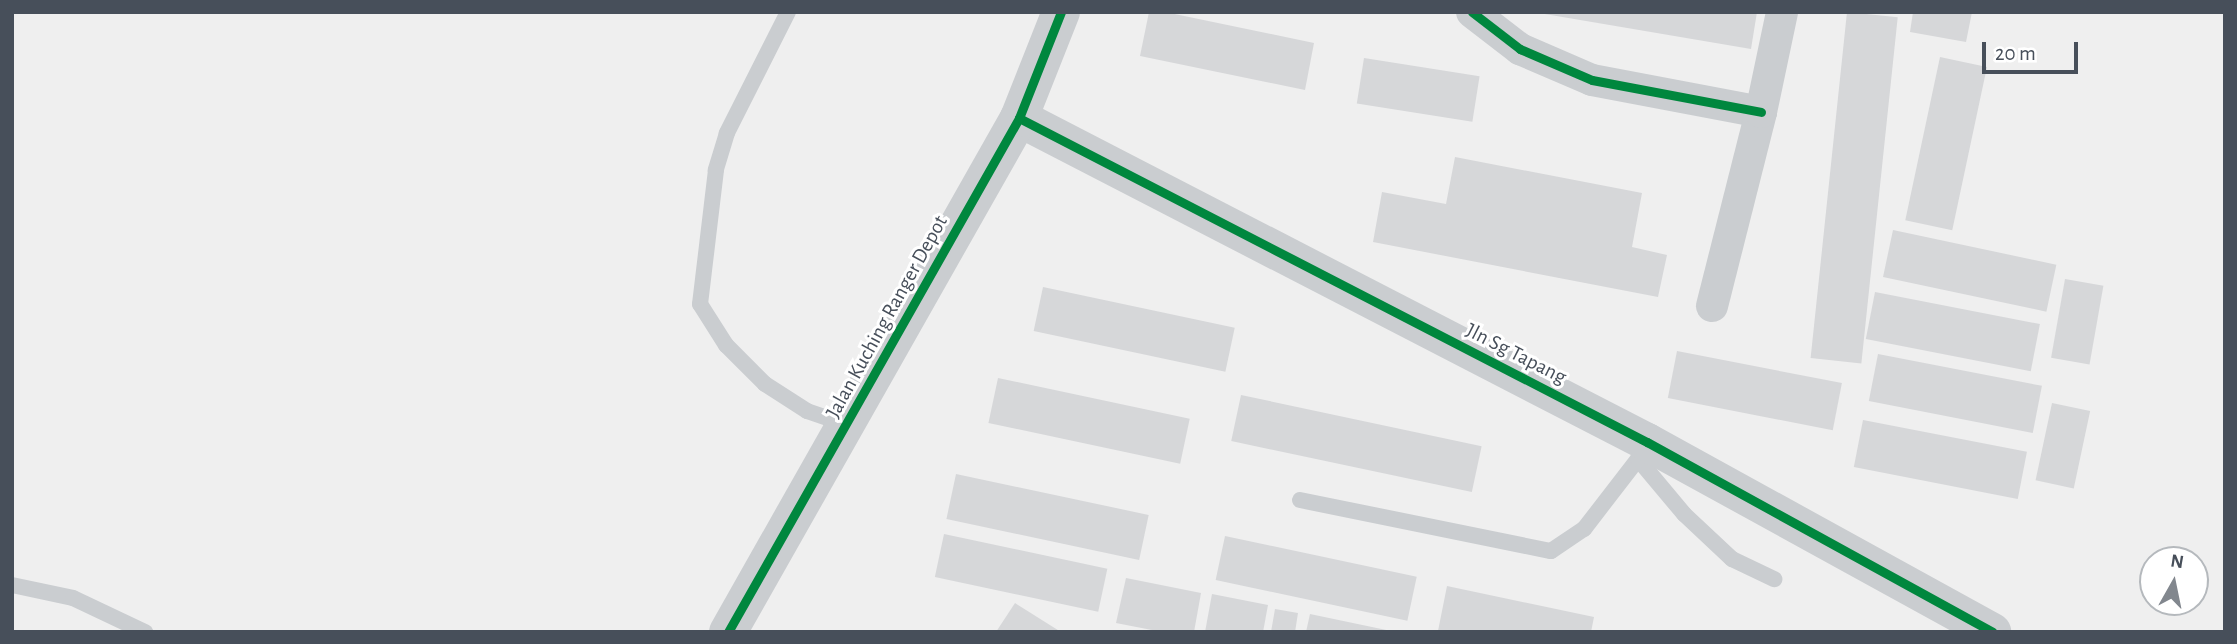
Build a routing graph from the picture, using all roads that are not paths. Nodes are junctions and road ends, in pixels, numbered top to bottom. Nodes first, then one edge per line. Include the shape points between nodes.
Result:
1 (789, 12) edge
2 (1061, 12) edge
3 (1472, 12) edge
4 (1782, 12) edge
5 (1761, 113) junction
6 (1019, 118) junction
7 (1712, 306) dead end
8 (848, 425) junction
9 (1643, 450) junction
10 (1300, 500) dead end
11 (1774, 579) dead end
12 (12, 585) edge
13 (145, 632) edge
14 (728, 632) edge
15 (1992, 632) edge

1 - 8 lane via 719,157 700,304 726,345 765,384 807,411
2 - 6 street, Jalan Kuching Ranger Depot
3 - 5 street via 1521,49 1592,80
4 - 5 street
5 - 7 street
6 - 8 street, Jalan Kuching Ranger Depot
6 - 9 street, Jln Sg Tapang
8 - 14 street, Jalan Kuching Ranger Depot
9 - 10 lane via 1584,529 1551,551
9 - 11 lane via 1684,514 1732,559
9 - 15 street, Jln Sg Tapang
12 - 13 lane via 73,598

